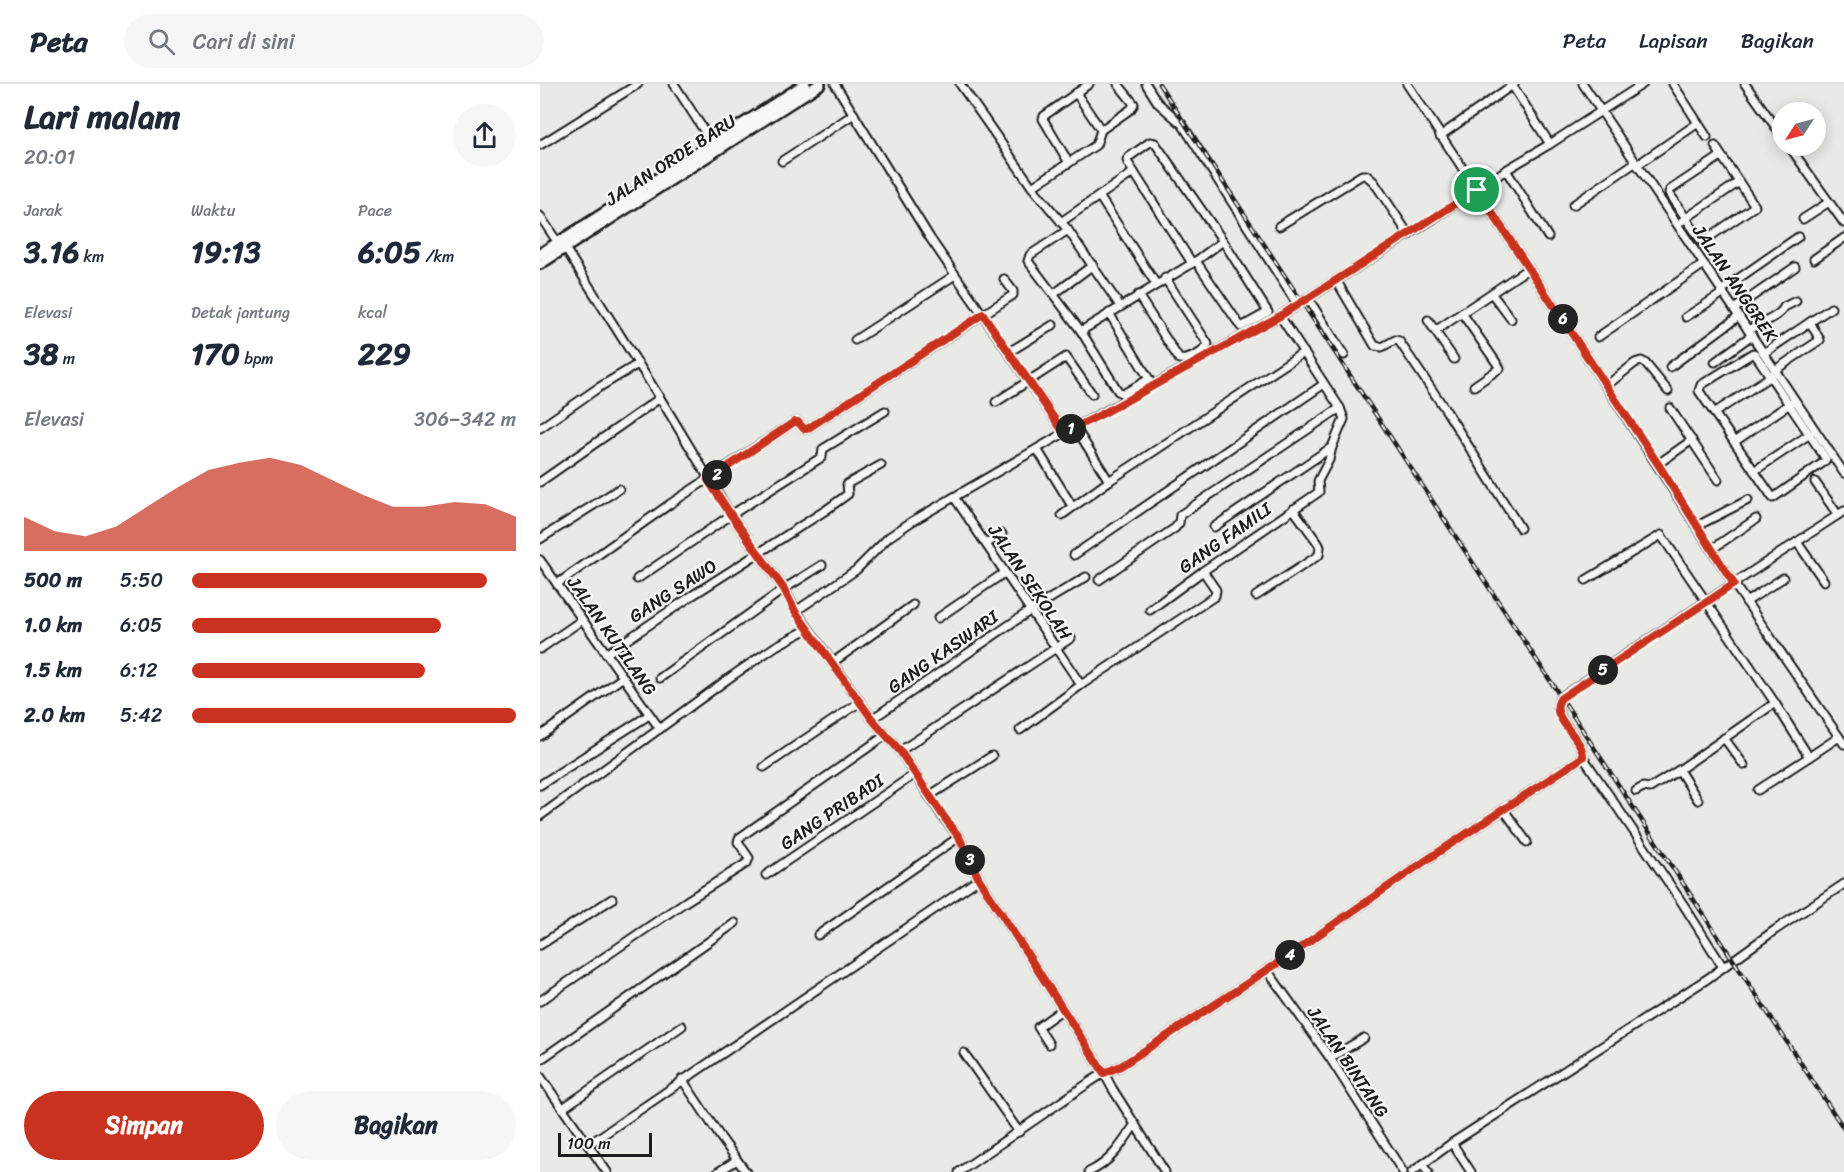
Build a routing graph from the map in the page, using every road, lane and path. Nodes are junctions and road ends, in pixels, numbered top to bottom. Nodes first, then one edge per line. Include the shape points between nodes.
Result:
1 (638, 84) edge
2 (674, 84) edge
3 (805, 84) edge
4 (820, 84) edge
5 (835, 84) edge
6 (960, 84) edge
7 (1089, 84) edge
8 (1119, 84) edge
9 (1146, 84) edge
10 (1407, 84) edge
11 (1513, 84) edge
12 (1583, 84) edge
13 (1643, 84) edge
14 (1673, 84) edge
15 (1745, 84) edge
16 (1077, 93) junction
17 (1601, 110) junction
18 (854, 114) junction
19 (1772, 122) edge
20 (1698, 123) junction
21 (1101, 130) junction
22 (1440, 136) junction
23 (1707, 137) dead end
24 (1550, 144) junction
25 (540, 145) edge
26 (1715, 146) dead end
27 (715, 147) junction
28 (1721, 156) junction
29 (1796, 156) edge
30 (782, 161) dead end
31 (1069, 163) junction
32 (1637, 163) junction
33 (1506, 170) junction
34 (1134, 172) junction
35 (1739, 182) junction
36 (1032, 187) junction
37 (1477, 190) junction
38 (1099, 196) junction
39 (1829, 202) junction
40 (1573, 205) dead end
41 (540, 216) edge
42 (1685, 219) junction
43 (1803, 219) dead end
44 (1061, 222) junction
45 (1844, 223) edge
46 (1677, 224) junction
47 (1279, 226) dead end
48 (1068, 230) junction
49 (1409, 235) junction
50 (1548, 237) dead end
51 (1798, 237) dead end
52 (1844, 238) edge
53 (1223, 241) junction
54 (561, 246) junction
55 (540, 254) edge
56 (1814, 259) dead end
57 (1194, 262) junction
58 (540, 264) edge
59 (1704, 264) junction
60 (1093, 266) junction
61 (1795, 267) dead end
62 (1528, 268) junction
63 (956, 275) junction
64 (1165, 278) junction
65 (1004, 279) dead end
66 (1336, 280) junction
67 (1156, 284) junction
68 (1723, 292) junction
69 (1054, 294) junction
70 (1492, 294) junction
71 (1138, 295) junction
72 (1308, 298) junction
73 (1796, 301) dead end
74 (1297, 304) junction
75 (1120, 306) junction
76 (1831, 308) dead end
77 (1736, 312) junction
78 (1109, 313) junction
79 (1462, 313) junction
80 (983, 314) junction
81 (1280, 316) junction
82 (1686, 317) dead end
83 (1510, 319) dead end
84 (1428, 320) dead end
85 (1810, 322) junction
86 (1053, 325) dead end
87 (1081, 331) junction
88 (1435, 331) junction
89 (1750, 332) junction
90 (1598, 337) dead end
91 (855, 340) dead end
92 (1009, 352) junction
93 (1304, 352) junction
94 (1764, 353) junction
95 (1344, 355) dead end
96 (1454, 358) dead end
97 (1714, 362) dead end
98 (638, 364) junction
99 (1670, 367) dead end
100 (1773, 373) junction
101 (1028, 381) junction
102 (1324, 384) junction
103 (1473, 386) dead end
104 (1606, 386) junction
105 (1668, 391) dead end
106 (1092, 394) dead end
107 (660, 398) junction
108 (996, 402) dead end
109 (1792, 402) junction
110 (1340, 408) junction
111 (1670, 408) dead end
112 (885, 411) dead end
113 (1714, 413) junction
114 (1075, 427) junction
115 (540, 428) edge
116 (1064, 433) junction
117 (1810, 434) junction
118 (1692, 440) junction
119 (1734, 442) junction
120 (1332, 447) junction
121 (1037, 449) junction
122 (1658, 464) junction
123 (881, 465) dead end
124 (1754, 471) junction
125 (1844, 473) edge
126 (708, 480) junction
127 (1718, 480) dead end
128 (1109, 481) junction
129 (540, 482) edge
130 (1815, 482) dead end
131 (619, 489) dead end
132 (954, 497) junction
133 (1748, 500) dead end
134 (1072, 506) junction
135 (1293, 509) junction
136 (1842, 513) edge
137 (731, 515) junction
138 (1062, 515) dead end
139 (1756, 519) dead end
140 (1214, 526) dead end
141 (1697, 526) junction
142 (1520, 528) dead end
143 (1002, 534) dead end
144 (540, 539) edge
145 (1797, 542) junction
146 (986, 544) junction
147 (1712, 549) junction
148 (758, 554) junction
149 (1074, 555) dead end
150 (540, 560) edge
151 (822, 565) dead end
152 (1203, 571) junction
153 (543, 572) edge
154 (1004, 573) junction
155 (1086, 577) dead end
156 (1783, 578) dead end
157 (637, 579) dead end
158 (1099, 580) dead end
159 (1586, 580) dead end
160 (1824, 580) dead end
161 (557, 584) junction
162 (1734, 584) junction
163 (784, 589) junction
164 (1256, 596) dead end
165 (1707, 602) junction
166 (1746, 602) junction
167 (913, 605) dead end
168 (1031, 610) junction
169 (1150, 610) dead end
170 (795, 611) junction
171 (938, 618) dead end
172 (582, 620) junction
173 (808, 629) junction
174 (1071, 638) dead end
175 (1056, 647) junction
176 (540, 649) edge
177 (606, 654) junction
178 (832, 663) junction
179 (622, 678) junction
180 (660, 678) dead end
181 (1081, 684) junction
182 (860, 702) junction
183 (1775, 703) junction
184 (649, 715) junction
185 (872, 719) junction
186 (660, 729) junction
187 (1020, 730) dead end
188 (886, 735) junction
189 (540, 736) edge
190 (1839, 737) junction
191 (1724, 738) junction
192 (1844, 744) edge
193 (900, 751) junction
194 (992, 756) dead end
195 (1809, 756) junction
196 (1583, 757) junction
197 (1744, 765) dead end
198 (764, 767) dead end
199 (1679, 770) junction
200 (915, 774) junction
201 (540, 785) edge
202 (1758, 790) dead end
203 (1636, 791) dead end
204 (929, 796) junction
205 (1698, 800) dead end
206 (1504, 810) junction
207 (540, 816) edge
208 (959, 837) junction
209 (1527, 842) dead end
210 (766, 875) dead end
211 (979, 879) junction
212 (1844, 884) edge
213 (612, 899) dead end
214 (735, 923) dead end
215 (818, 935) dead end
216 (540, 945) edge
217 (1723, 968) junction
218 (1267, 970) junction
219 (540, 1001) edge
220 (1063, 1009) junction
221 (681, 1026) dead end
222 (1364, 1038) dead end
223 (1049, 1044) dead end
224 (964, 1053) dead end
225 (1330, 1058) junction
226 (540, 1060) edge
227 (1104, 1073) junction
228 (540, 1076) edge
229 (682, 1079) junction
230 (563, 1108) junction
231 (1135, 1124) junction
232 (1019, 1132) junction
233 (1452, 1143) junction
234 (588, 1144) junction
235 (737, 1160) junction
236 (1422, 1165) junction
237 (607, 1172) edge
238 (718, 1172) edge
239 (746, 1172) edge
240 (959, 1172) edge
241 (1089, 1172) edge
242 (1165, 1172) edge
243 (1403, 1172) edge
244 (1412, 1172) edge
245 (1428, 1172) edge
246 (1471, 1172) edge

1 - 25 street
2 - 27 street
3 - 27 main road, JALAN ORDE BARU
4 - 27 main road, JALAN ORDE BARU
5 - 18 street
6 - 36 street
7 - 16 street
8 - 21 street via 1133,107
9 - 74 street via 1158,103 1182,124
10 - 22 street
11 - 22 street
11 - 24 street
12 - 17 street, JALAN ANGGREK
13 - 17 street
14 - 20 street
15 - 19 street
16 - 21 street
16 - 31 street via 1043,119
17 - 24 street
17 - 32 street, JALAN ANGGREK
18 - 30 street
18 - 63 street
20 - 23 street
20 - 32 street
21 - 31 street via 1096,145
22 - 37 street
24 - 33 street
26 - 28 street
27 - 54 main road, JALAN ORDE BARU
28 - 35 street
28 - 42 street via 1670,189 1670,196
29 - 39 street
31 - 36 street
32 - 40 street
32 - 46 street, JALAN ANGGREK
33 - 37 street
33 - 50 street
34 - 38 street
34 - 53 street via 1129,157 1150,142 1155,143
34 - 57 street
35 - 42 street
35 - 42 street via 1753,208 1702,242
36 - 44 street
37 - 49 street
37 - 62 street
38 - 44 street
38 - 67 street
39 - 43 street
39 - 45 street
41 - 54 street
42 - 46 street
44 - 48 street
46 - 59 street, JALAN ANGGREK
47 - 49 street via 1366,175
48 - 60 street
48 - 69 street via 1028,258
49 - 66 street
51 - 68 street
52 - 56 street
53 - 57 street
53 - 57 street via 1267,313 1239,326
54 - 55 main road, JALAN ORDE BARU
54 - 58 main road, JALAN ORDE BARU
54 - 98 street
57 - 64 street
59 - 68 street, JALAN ANGGREK
59 - 90 street
60 - 69 street
60 - 75 street
61 - 77 street
62 - 70 street
62 - 104 street
63 - 80 street
63 - 91 street
64 - 67 street
64 - 71 street via 1208,344 1206,348 1179,360
65 - 80 street via 1013,295
66 - 72 street
66 - 142 street via 1375,345 1400,342
67 - 71 street
68 - 77 street, JALAN ANGGREK
68 - 82 street
69 - 87 street
70 - 79 street
70 - 83 street
71 - 75 street
72 - 74 street
72 - 95 street
73 - 89 street
74 - 81 street
75 - 78 street
76 - 85 street
77 - 89 street, JALAN ANGGREK
77 - 99 street
78 - 87 street
78 - 87 street via 1148,376 1147,381 1120,393
79 - 88 street
79 - 103 street via 1500,368
80 - 92 street
80 - 126 street via 807,429 794,422
81 - 93 street
81 - 114 street
84 - 88 street
85 - 94 street
85 - 100 street via 1820,340
86 - 92 street
88 - 96 street
89 - 94 street, JALAN ANGGREK
89 - 97 street
92 - 101 street
93 - 102 street
93 - 128 street
94 - 100 street, JALAN ANGGREK
98 - 107 street
98 - 115 street
100 - 109 street, JALAN ANGGREK
100 - 113 street
100 - 113 street via 1753,353 1701,385 1699,391
101 - 106 street via 1066,357
101 - 108 street
101 - 116 street
102 - 110 street
102 - 149 street
104 - 105 street via 1641,361
104 - 122 street
107 - 126 street
107 - 129 street
109 - 117 street
109 - 119 street
109 - 125 street, JALAN ANGGREK
110 - 120 street via 1344,418
110 - 158 street via 1180,515 1176,528
111 - 118 street
112 - 137 street via 824,450 822,458
113 - 119 street
114 - 116 street
114 - 128 street
116 - 121 street
117 - 124 street
117 - 124 street via 1826,459 1774,497
118 - 122 street
118 - 127 street
119 - 124 street
120 - 135 street, GANG FAMILI via 1318,481 1319,492
120 - 140 street
121 - 132 street
121 - 134 street
122 - 141 street
123 - 148 street, GANG SAWO via 847,484 848,494
126 - 137 street
126 - 161 street
128 - 134 street
130 - 136 street
131 - 144 street
132 - 146 street, JALAN SEKOLAH
132 - 170 street via 898,531 859,568
133 - 141 street
134 - 138 street
135 - 152 street, GANG FAMILI
135 - 164 street via 1318,543 1319,555
136 - 145 street
137 - 148 street
137 - 157 street
139 - 147 street
141 - 147 street
143 - 146 street
145 - 160 street
145 - 162 street
146 - 154 street, JALAN SEKOLAH
147 - 162 street
148 - 163 street
148 - 177 street, GANG SAWO
150 - 153 street, JALAN KUTILANG
151 - 163 street
152 - 169 street, GANG FAMILI
152 - 181 street via 1216,590 1215,596
153 - 161 street, JALAN KUTILANG
154 - 168 street, JALAN SEKOLAH
154 - 171 street
155 - 168 street, GANG KASWARI
156 - 166 street
159 - 165 street via 1661,535
161 - 172 street, JALAN KUTILANG
162 - 165 street
162 - 166 street
163 - 170 street
163 - 180 street
165 - 183 street
165 - 196 street via 1558,701 1557,710 1582,748
166 - 190 street
167 - 178 street
168 - 175 street, JALAN SEKOLAH
168 - 185 street, GANG KASWARI
170 - 173 street
172 - 176 street
172 - 177 street, JALAN KUTILANG
173 - 178 street
173 - 186 street via 767,652
174 - 175 street
175 - 181 street, JALAN SEKOLAH
175 - 193 street
177 - 179 street, JALAN KUTILANG
178 - 182 street
179 - 184 street, JALAN KUTILANG
179 - 189 street
181 - 187 street
182 - 185 street
182 - 198 street
183 - 191 street
183 - 195 street
184 - 186 street, JALAN KUTILANG
184 - 201 street
185 - 188 street
186 - 207 street
188 - 193 street
188 - 219 street via 739,838 738,843 750,859 747,863
190 - 192 street
190 - 195 street
191 - 197 street
191 - 199 street
193 - 200 street
194 - 204 street
195 - 202 street
196 - 206 street
196 - 217 street
199 - 203 street via 1650,788
199 - 205 street
200 - 204 street
200 - 210 street, GANG PRIBADI
204 - 208 street
206 - 209 street
206 - 218 street
208 - 211 street
208 - 215 street
211 - 220 street
211 - 229 street
212 - 217 street
213 - 216 street
214 - 226 street
217 - 233 street
218 - 225 street, JALAN BINTANG
218 - 227 street via 1121,1066
220 - 223 street via 1038,1027
220 - 227 street
221 - 230 street
222 - 225 street
224 - 232 street
225 - 243 street, JALAN BINTANG
227 - 231 street
227 - 232 street
228 - 230 street
229 - 234 street
229 - 235 street
230 - 234 street
231 - 241 street via 1111,1157
231 - 242 street
232 - 240 street
233 - 236 street
233 - 246 street
234 - 237 street
235 - 238 street
235 - 239 street
236 - 244 street
236 - 245 street

